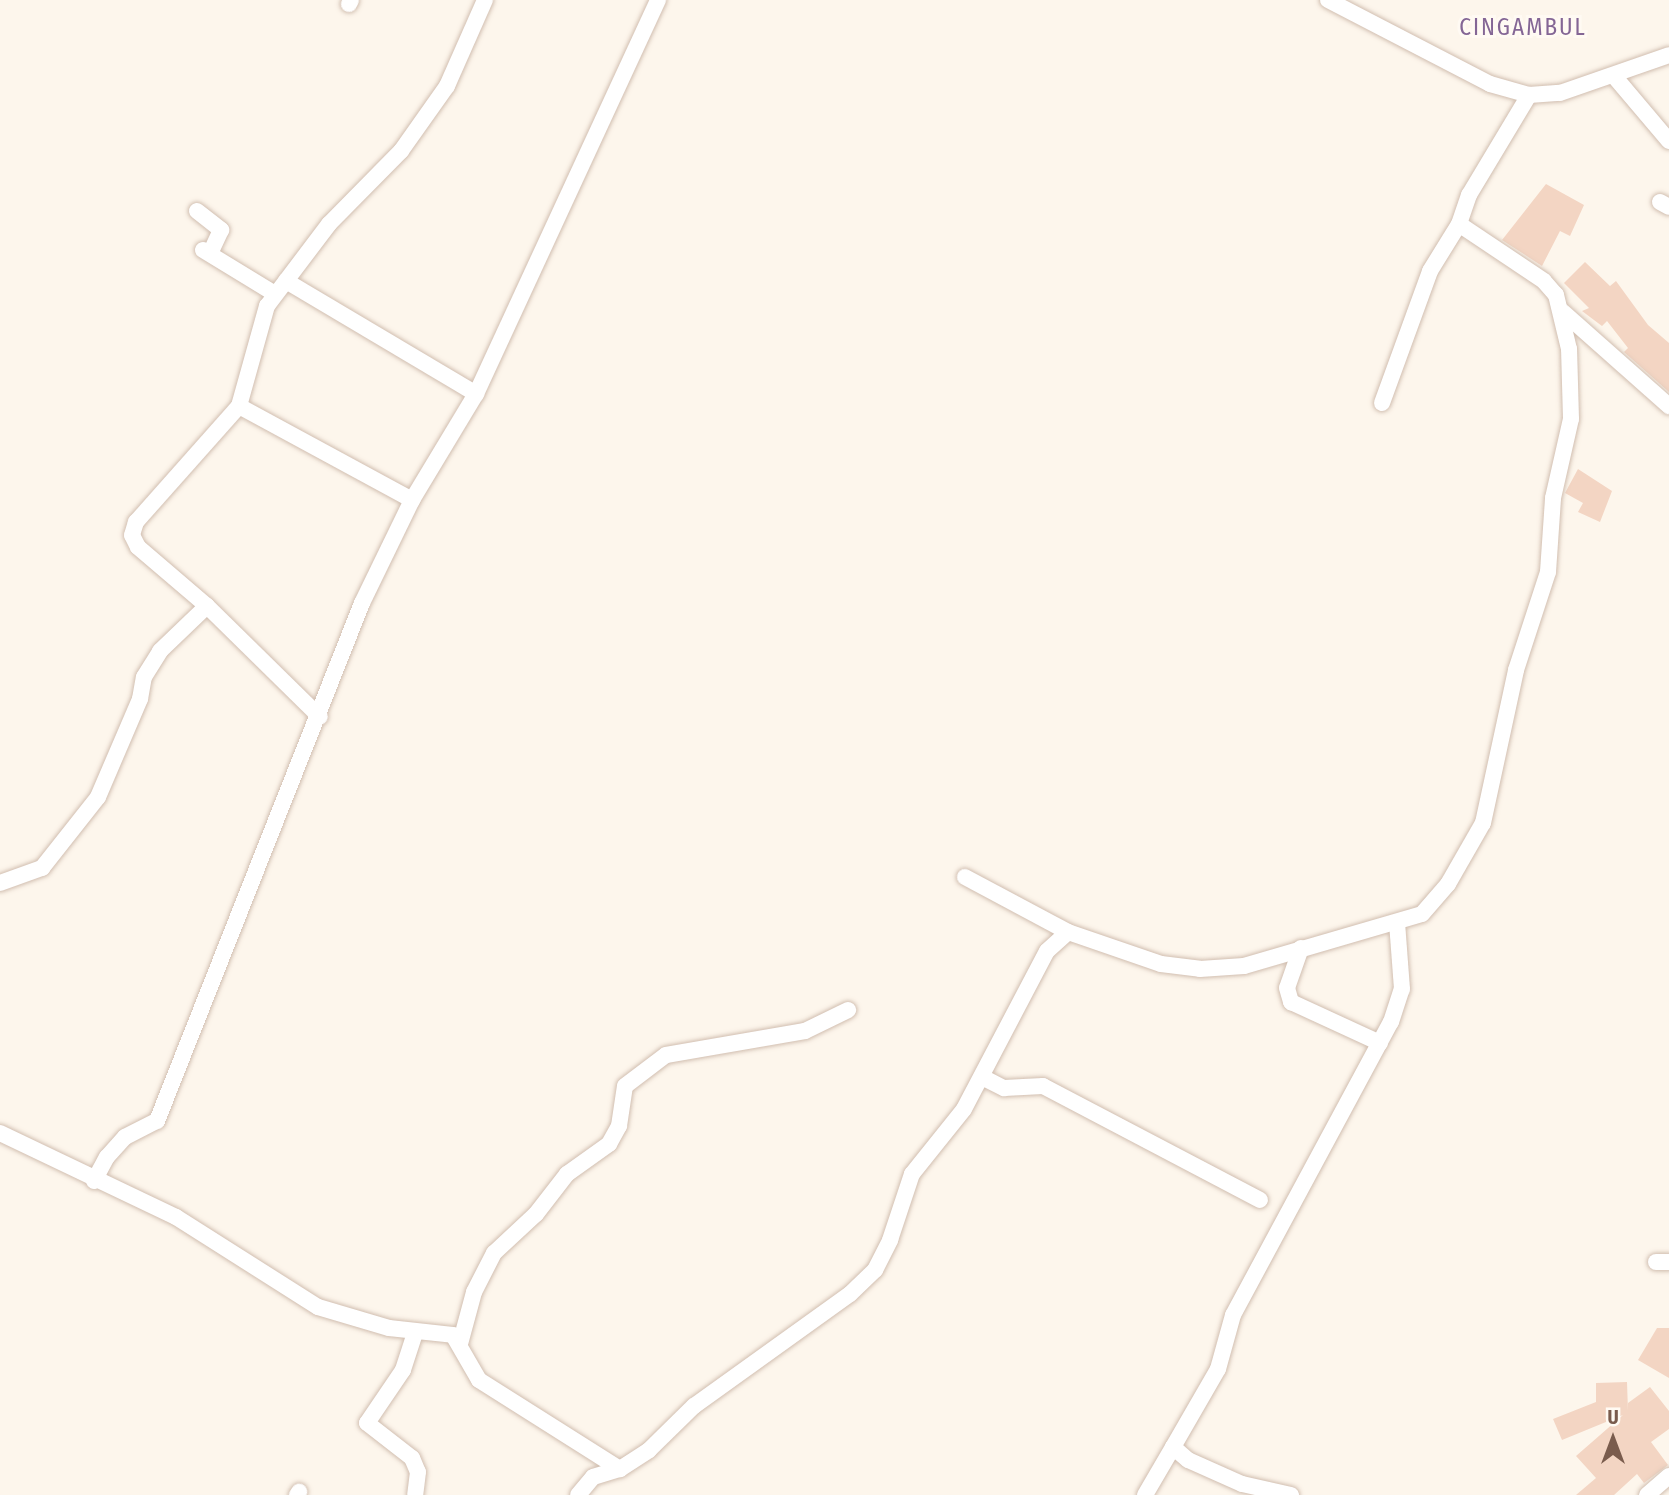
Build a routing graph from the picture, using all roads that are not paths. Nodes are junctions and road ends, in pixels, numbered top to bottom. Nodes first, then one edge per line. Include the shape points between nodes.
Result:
1 (485, 0) edge
2 (657, 0) edge
3 (1328, 0) edge
4 (1669, 55) edge
5 (1614, 76) junction
6 (1529, 95) junction
7 (1669, 141) edge
8 (197, 211) dead end
9 (1459, 225) junction
10 (286, 281) junction
11 (275, 294) junction
12 (1563, 312) junction
13 (476, 394) junction
14 (1382, 403) dead end
15 (1669, 405) edge
16 (239, 406) junction
17 (412, 500) junction
18 (207, 606) junction
19 (320, 717) junction
20 (965, 877) dead end
21 (0, 883) edge
22 (1397, 923) junction
23 (1068, 932) junction
24 (1301, 948) junction
25 (848, 1010) dead end
26 (1380, 1043) junction
27 (982, 1077) junction
28 (0, 1133) edge
29 (94, 1181) junction
30 (1260, 1200) dead end
31 (415, 1333) junction
32 (460, 1344) junction
33 (1173, 1447) junction
34 (620, 1469) junction
35 (1669, 1476) edge
36 (415, 1495) edge
37 (578, 1495) edge
38 (1145, 1495) edge
39 (1291, 1495) edge
40 (1647, 1495) edge

1 - 10 street via 447,86 401,151 329,224
2 - 13 street
3 - 6 street via 1490,84
4 - 5 street
5 - 6 street via 1560,93
5 - 7 street
6 - 9 street via 1469,195
8 - 11 street via 221,229 206,252
9 - 12 street via 1544,281
9 - 14 street via 1430,271
10 - 11 street
10 - 13 street
11 - 16 street via 260,321
12 - 15 street
12 - 22 street via 1572,386 1566,454 1553,498 1548,572 1516,670 1483,823 1448,884 1422,914
13 - 17 street
16 - 17 street
16 - 18 street via 136,522 132,535 138,548
17 - 19 street via 362,603
18 - 19 street
18 - 21 street via 160,651 144,677 140,699 98,797 42,868
19 - 29 street via 158,1121 125,1137
20 - 23 street
22 - 24 street
22 - 26 street via 1402,989
23 - 24 street via 1161,964 1200,969 1244,966
23 - 27 street via 1048,951
24 - 26 street via 1287,988 1291,1002
25 - 32 street via 806,1031 666,1055 625,1086 619,1126 610,1144 567,1174 536,1214 494,1253 474,1292
26 - 33 street via 1233,1315 1218,1369
27 - 30 street via 1004,1088 1043,1086
27 - 34 street via 964,1109 912,1174 875,1270 850,1294 694,1406 649,1450
28 - 29 street
29 - 31 street via 176,1217 318,1307
31 - 32 street via 453,1335
31 - 36 street via 403,1370 368,1423 412,1458 418,1472
32 - 34 street via 479,1380
33 - 38 street
33 - 39 street via 1188,1460 1242,1484
34 - 37 street via 593,1477
35 - 40 street

